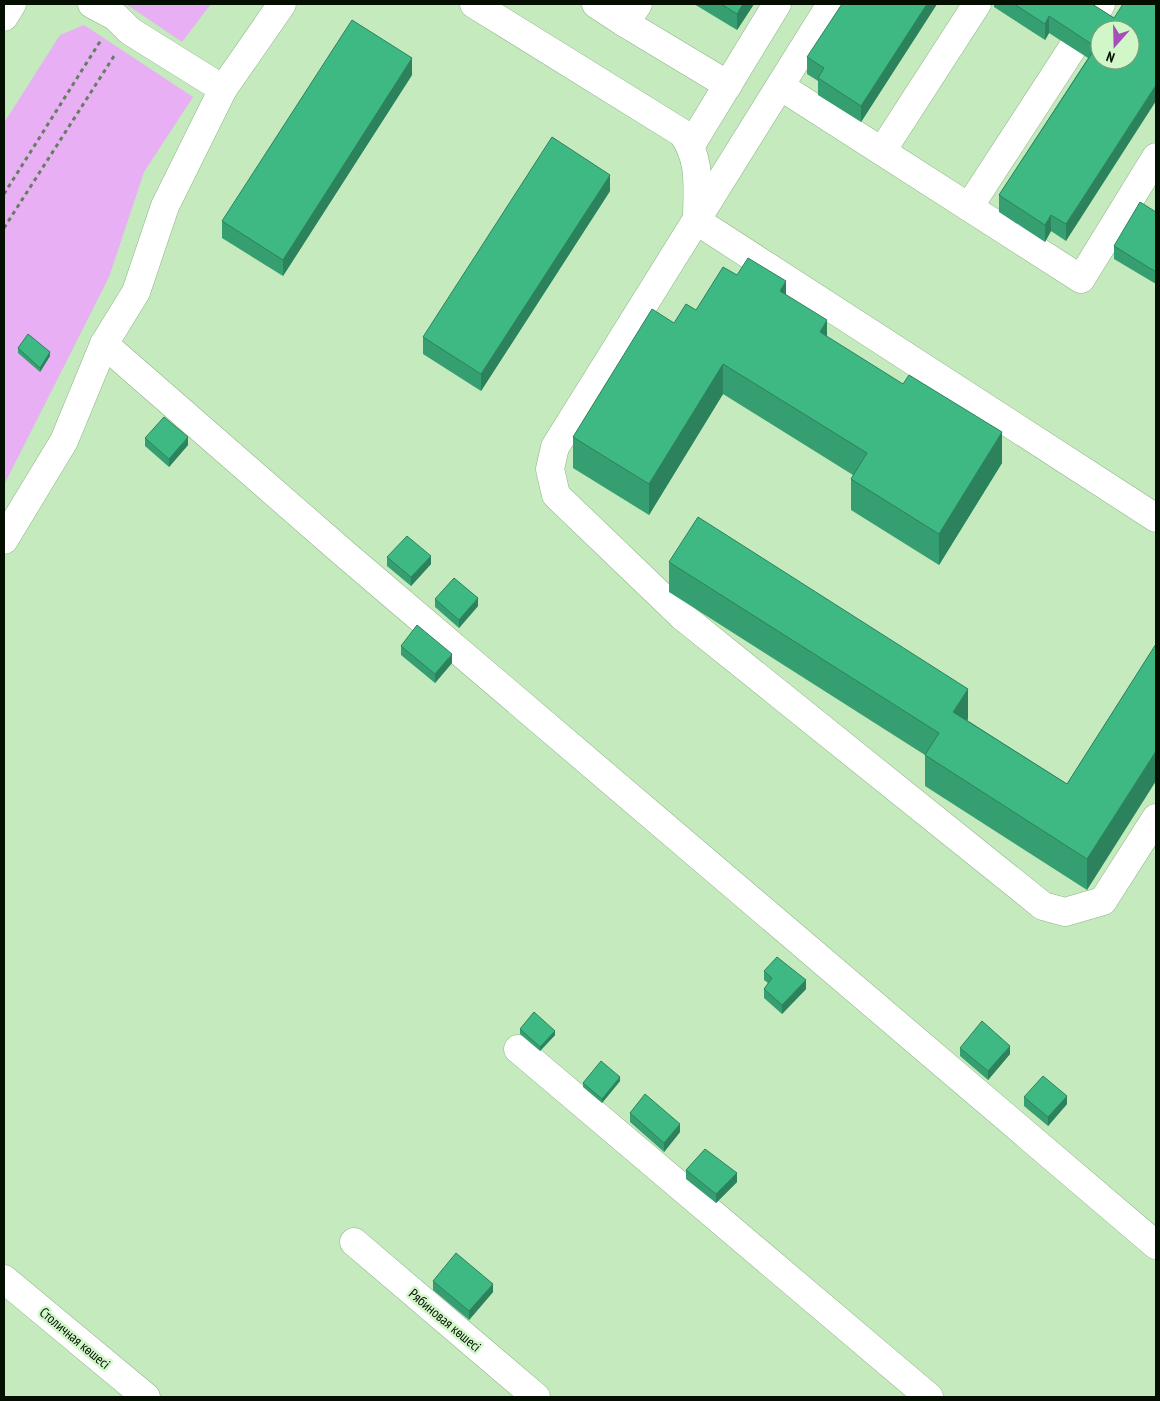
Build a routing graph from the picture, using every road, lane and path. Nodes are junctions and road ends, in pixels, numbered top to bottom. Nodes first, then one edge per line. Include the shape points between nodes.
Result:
1 (12, 4) edge
2 (92, 4) edge
3 (282, 4) edge
4 (474, 4) edge
5 (596, 4) edge
6 (777, 4) edge
7 (831, 4) edge
8 (976, 4) edge
9 (1101, 4) edge
10 (631, 14) edge
11 (4, 17) edge
12 (123, 24) junction
13 (728, 85) junction
14 (780, 86) junction
15 (223, 89) junction
16 (691, 145) junction
17 (882, 151) junction
18 (1156, 157) edge
19 (4, 194) edge
20 (969, 207) junction
21 (698, 221) junction
22 (4, 228) edge
23 (104, 344) junction
24 (1156, 518) edge
25 (4, 540) edge
26 (1156, 818) edge
27 (518, 1049) dead end
28 (354, 1242) dead end
29 (1156, 1245) edge
30 (4, 1280) edge
31 (146, 1397) edge
32 (536, 1397) edge
33 (929, 1397) edge

1 - 11 street
2 - 12 street
3 - 15 street
4 - 16 street via 682,133
5 - 10 street
6 - 13 street
7 - 14 street
8 - 17 street
9 - 20 street
10 - 13 street
12 - 15 street
12 - 19 path
12 - 22 path
13 - 16 street
14 - 17 street
14 - 21 street
15 - 23 street via 165,206 136,292
16 - 21 street via 696,161
17 - 20 street
18 - 20 street via 1081,279
21 - 24 street
21 - 26 street via 555,447 550,469 556,495 682,616 1043,906 1065,912 1103,901
23 - 25 street via 64,441
23 - 29 street via 369,575
27 - 33 street
28 - 32 street, Рябиновая көшесі
30 - 31 street, Столичная көшесі

